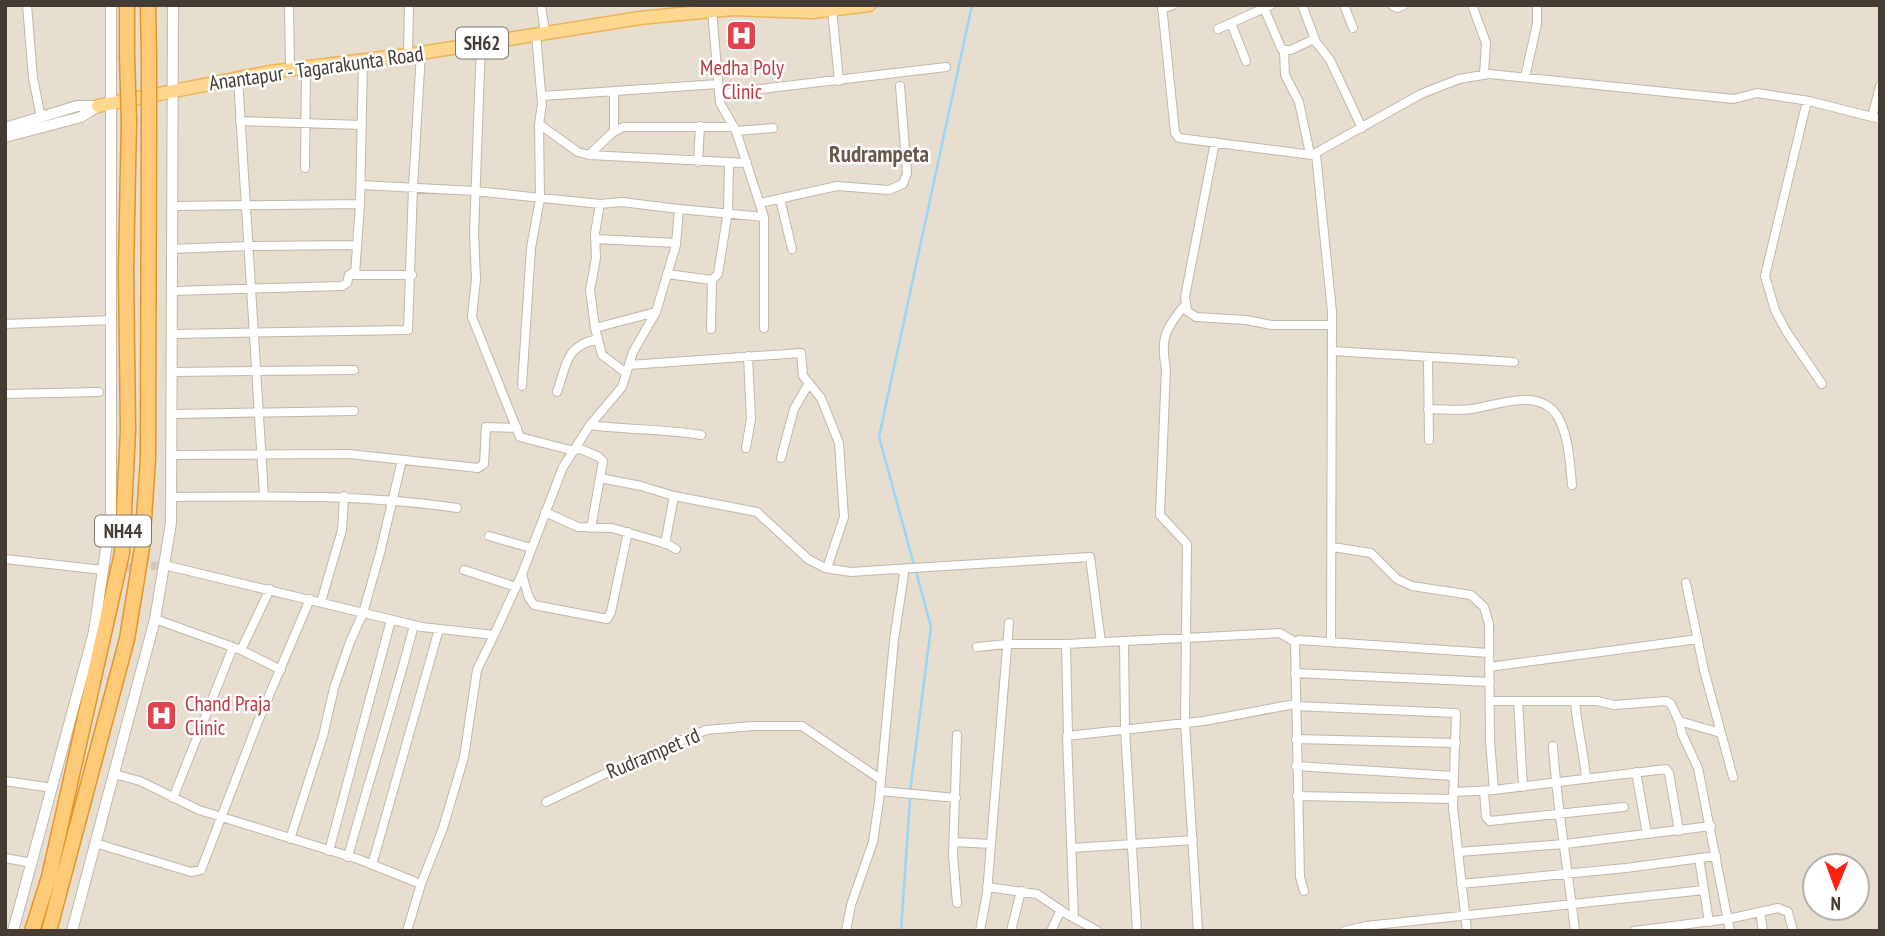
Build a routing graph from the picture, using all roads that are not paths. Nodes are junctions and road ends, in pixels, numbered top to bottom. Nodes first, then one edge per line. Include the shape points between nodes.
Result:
1 (27, 5) edge
2 (111, 5) edge
3 (127, 5) edge
4 (148, 5) edge
5 (173, 5) edge
6 (289, 5) edge
7 (409, 5) edge
8 (541, 5) edge
9 (869, 5) edge
10 (1173, 5) edge
11 (1302, 5) edge
12 (1344, 5) edge
13 (1392, 5) edge
14 (1404, 5) edge
15 (1472, 5) edge
16 (1537, 5) edge
17 (851, 6) edge
18 (732, 7) edge
19 (1162, 7) edge
20 (1268, 7) edge
21 (832, 9) junction
22 (712, 11) junction
23 (1231, 23) junction
24 (1353, 28) dead end
25 (1218, 29) dead end
26 (540, 33) junction
27 (1314, 38) junction
28 (481, 43) junction
29 (1283, 51) junction
30 (414, 54) junction
31 (363, 60) junction
32 (1246, 61) dead end
33 (306, 67) junction
34 (946, 67) dead end
35 (290, 69) junction
36 (1484, 74) junction
37 (1525, 77) junction
38 (238, 79) junction
39 (839, 80) junction
40 (718, 84) junction
41 (900, 86) dead end
42 (1880, 86) edge
43 (172, 91) junction
44 (614, 91) junction
45 (719, 94) junction
46 (542, 96) junction
47 (1807, 101) junction
48 (112, 102) junction
49 (98, 106) junction
50 (41, 118) junction
51 (1876, 118) edge
52 (240, 121) junction
53 (307, 123) junction
54 (539, 124) junction
55 (362, 125) junction
56 (700, 127) junction
57 (5, 128) edge
58 (773, 128) dead end
59 (1362, 128) junction
60 (735, 129) junction
61 (614, 131) junction
62 (5, 137) edge
63 (1215, 142) junction
64 (1313, 154) junction
65 (589, 155) junction
66 (698, 162) junction
67 (729, 163) junction
68 (747, 163) junction
69 (305, 168) dead end
70 (360, 185) junction
71 (413, 187) junction
72 (475, 191) junction
73 (540, 198) junction
74 (780, 199) junction
75 (760, 203) junction
76 (360, 204) junction
77 (600, 204) junction
78 (245, 205) junction
79 (172, 206) junction
80 (678, 209) junction
81 (727, 214) junction
82 (764, 217) junction
83 (595, 239) junction
84 (676, 243) junction
85 (248, 246) junction
86 (357, 246) junction
87 (173, 249) junction
88 (792, 249) dead end
89 (355, 271) junction
90 (667, 274) junction
91 (412, 275) junction
92 (712, 279) junction
93 (251, 289) junction
94 (173, 291) junction
95 (1185, 306) junction
96 (656, 312) junction
97 (112, 320) junction
98 (5, 324) edge
99 (1332, 325) junction
100 (595, 328) junction
101 (764, 328) dead end
102 (711, 329) dead end
103 (254, 331) junction
104 (173, 334) junction
105 (598, 339) junction
106 (1332, 351) junction
107 (748, 356) junction
108 (1428, 358) junction
109 (1514, 362) dead end
110 (628, 369) junction
111 (354, 370) dead end
112 (256, 371) junction
113 (173, 372) junction
114 (808, 383) junction
115 (1822, 384) dead end
116 (522, 386) dead end
117 (99, 392) dead end
118 (557, 392) dead end
119 (5, 394) edge
120 (1428, 409) junction
121 (354, 411) dead end
122 (173, 414) junction
123 (258, 414) junction
124 (590, 425) junction
125 (517, 428) junction
126 (701, 435) dead end
127 (1429, 440) dead end
128 (746, 448) dead end
129 (575, 449) junction
130 (260, 453) junction
131 (172, 455) junction
132 (781, 457) dead end
133 (402, 460) junction
134 (600, 478) junction
135 (1572, 485) dead end
136 (264, 496) junction
137 (344, 496) junction
138 (674, 496) junction
139 (172, 497) junction
140 (394, 499) junction
141 (457, 508) dead end
142 (545, 512) junction
143 (591, 528) junction
144 (628, 532) junction
145 (489, 536) dead end
146 (665, 544) junction
147 (1333, 547) junction
148 (531, 548) junction
149 (676, 549) dead end
150 (5, 559) edge
151 (164, 565) junction
152 (827, 568) junction
153 (896, 569) junction
154 (103, 570) junction
155 (464, 570) dead end
156 (522, 575) junction
157 (1686, 583) dead end
158 (516, 587) junction
159 (270, 589) junction
160 (310, 599) junction
161 (321, 602) junction
162 (363, 613) junction
163 (155, 619) junction
164 (391, 620) junction
165 (1009, 623) dead end
166 (414, 625) junction
167 (439, 629) junction
168 (494, 635) junction
169 (1186, 638) junction
170 (1698, 639) junction
171 (1124, 641) junction
172 (1101, 642) junction
173 (1295, 642) junction
174 (1331, 642) junction
175 (1007, 644) junction
176 (1066, 644) junction
177 (977, 647) dead end
178 (237, 648) junction
179 (1489, 653) junction
180 (1489, 667) junction
181 (281, 670) junction
182 (1295, 673) junction
183 (1489, 682) junction
184 (1490, 701) junction
185 (1518, 701) junction
186 (1575, 701) junction
187 (1295, 705) junction
188 (1679, 721) junction
189 (1185, 723) junction
190 (1125, 729) junction
191 (1721, 733) junction
192 (957, 735) dead end
193 (1068, 735) junction
194 (1296, 738) junction
195 (1456, 743) junction
196 (1553, 746) dead end
197 (1296, 766) junction
198 (1636, 772) junction
199 (114, 774) junction
200 (877, 776) dead end
201 (1453, 776) junction
202 (1733, 777) dead end
203 (1586, 779) junction
204 (5, 781) edge
205 (1555, 783) junction
206 (1523, 787) junction
207 (52, 788) junction
208 (1489, 790) junction
209 (880, 791) junction
210 (1297, 796) junction
211 (1453, 796) junction
212 (173, 798) junction
213 (956, 798) junction
214 (546, 802) dead end
215 (1624, 807) dead end
216 (1559, 813) junction
217 (221, 817) junction
218 (1711, 827) junction
219 (1679, 831) junction
220 (1647, 834) junction
221 (290, 839) junction
222 (1193, 840) junction
223 (954, 842) junction
224 (95, 843) junction
225 (991, 844) junction
226 (1132, 844) junction
227 (1565, 844) junction
228 (1072, 848) junction
229 (329, 851) junction
230 (1458, 852) junction
231 (1716, 856) junction
232 (348, 857) junction
233 (5, 858) edge
234 (1699, 858) junction
235 (32, 863) junction
236 (372, 865) junction
237 (1569, 874) junction
238 (421, 884) junction
239 (1461, 884) junction
240 (987, 887) junction
241 (1704, 890) junction
242 (1021, 891) junction
243 (1304, 891) dead end
244 (957, 903) dead end
245 (1572, 904) junction
246 (1061, 910) junction
247 (1760, 912) junction
248 (1465, 916) junction
249 (1074, 918) junction
250 (1728, 919) junction
251 (1709, 922) junction
252 (13, 931) edge
253 (32, 931) edge
254 (49, 931) edge
255 (72, 931) edge
256 (407, 931) edge
257 (846, 931) edge
258 (980, 931) edge
259 (1011, 931) edge
260 (1051, 931) edge
261 (1098, 931) edge
262 (1137, 931) edge
263 (1198, 931) edge
264 (1345, 931) edge
265 (1466, 931) edge
266 (1575, 931) edge
267 (1634, 931) edge
268 (1730, 931) edge
269 (1763, 931) edge
270 (1793, 931) edge

1 - 50 street
2 - 48 street
3 - 253 highway, NH44, bridge via 128,430 122,553 49,877
4 - 254 highway, NH44, bridge via 148,459 142,548 127,639
5 - 43 street
6 - 35 street
7 - 30 street
8 - 26 street
9 - 17 main road, Anantapur - Tagarakunta Road / SH62
10 - 19 street
11 - 27 street
12 - 24 street
13 - 14 street
15 - 36 street via 1486,43
16 - 37 street
17 - 21 main road, Anantapur - Tagarakunta Road / SH62
18 - 21 main road, Anantapur - Tagarakunta Road / SH62
18 - 22 main road, Anantapur - Tagarakunta Road / SH62
19 - 63 street via 1176,136
20 - 23 street
20 - 29 street
21 - 39 street
22 - 26 main road, Anantapur - Tagarakunta Road / SH62
22 - 40 street
23 - 25 street
23 - 32 street
26 - 28 main road, Anantapur - Tagarakunta Road / SH62
26 - 46 street
27 - 29 street
27 - 59 street via 1331,60
28 - 30 main road, Anantapur - Tagarakunta Road / SH62
28 - 72 street
29 - 64 street via 1285,75 1299,102
30 - 31 main road, Anantapur - Tagarakunta Road / SH62
30 - 71 street
31 - 33 main road, Anantapur - Tagarakunta Road / SH62
31 - 55 street
33 - 35 main road, Anantapur - Tagarakunta Road / SH62
33 - 53 street
34 - 39 street
35 - 38 main road, Anantapur - Tagarakunta Road / SH62
36 - 37 street
36 - 59 street via 1426,92
37 - 47 street via 1734,99 1752,93
38 - 43 main road, Anantapur - Tagarakunta Road / SH62
38 - 52 street
39 - 45 street
40 - 44 street
40 - 45 street
41 - 74 street via 907,173 903,184 889,190 837,186
42 - 51 street
43 - 48 main road, Anantapur - Tagarakunta Road / SH62
43 - 79 street
44 - 46 street
44 - 61 street
45 - 60 street via 721,107
46 - 54 street
47 - 51 street
47 - 115 street via 1765,276 1775,310
48 - 49 main road, Anantapur - Tagarakunta Road / SH62
48 - 97 street
49 - 50 street via 77,106
49 - 62 street via 81,117
50 - 57 street
52 - 53 street
52 - 78 street
53 - 55 street
53 - 69 street
54 - 65 street
54 - 73 street
55 - 70 street
56 - 60 street
56 - 61 street via 628,126
56 - 66 street
58 - 60 street
59 - 64 street
60 - 68 street
61 - 65 street
63 - 64 street
63 - 95 street
64 - 99 street
65 - 66 street
66 - 67 street
67 - 68 street
67 - 81 street
68 - 75 street
70 - 71 street
70 - 76 street
71 - 72 street
71 - 91 street
72 - 73 street
72 - 125 street via 472,317
73 - 77 street
73 - 116 street via 531,248
74 - 75 street
74 - 88 street
75 - 82 street
76 - 78 street
76 - 86 street
77 - 80 street
77 - 83 street
78 - 79 street
78 - 85 street
79 - 87 street
80 - 81 street
80 - 84 street
81 - 82 street
81 - 92 street via 718,274
82 - 101 street
83 - 84 street
83 - 100 street via 590,290
84 - 90 street
85 - 86 street
85 - 87 street
85 - 93 street
86 - 89 street
87 - 94 street
89 - 91 street via 355,275
89 - 93 street via 344,286
90 - 92 street
90 - 96 street
91 - 103 street via 408,330
92 - 102 street
93 - 94 street
93 - 103 street
94 - 104 street
95 - 99 street via 1191,315 1204,318 1291,327
95 - 169 street via 1169,325 1162,350 1166,369 1160,515 1187,544
96 - 100 street
96 - 110 street
97 - 98 street
97 - 154 street via 111,515
99 - 106 street
100 - 105 street
103 - 104 street
103 - 112 street
104 - 113 street
105 - 110 street via 602,355
105 - 118 street via 573,350
106 - 108 street
106 - 147 street
107 - 110 street
107 - 114 street via 800,352 802,375
107 - 128 street via 751,419
108 - 109 street
108 - 120 street
110 - 124 street via 622,387
111 - 112 street
112 - 113 street
112 - 123 street
113 - 122 street
114 - 132 street via 794,409
114 - 152 street via 823,400 839,443 844,517
117 - 119 street
120 - 127 street
120 - 135 street via 1472,409 1512,399 1545,406 1561,422
121 - 123 street
122 - 123 street
122 - 131 street
123 - 130 street
124 - 126 street
124 - 129 street
125 - 129 street via 520,437
125 - 133 street via 486,426 484,464 480,467
129 - 134 street via 602,459
129 - 142 street
130 - 131 street
130 - 133 street
130 - 136 street
131 - 139 street
133 - 140 street
134 - 138 street
134 - 143 street
136 - 137 street
136 - 139 street
137 - 140 street
137 - 161 street via 342,530
138 - 146 street
138 - 152 street via 757,512 807,559
139 - 151 street
140 - 141 street
140 - 162 street
142 - 143 street
142 - 148 street
143 - 144 street
144 - 146 street
144 - 156 street via 607,619 534,605
145 - 148 street
146 - 149 street
147 - 174 street
147 - 179 street via 1371,553 1397,579 1412,586 1475,597 1487,613
148 - 156 street
150 - 154 street
151 - 159 street
151 - 163 street
152 - 153 street via 850,572
153 - 172 street via 1090,557
153 - 209 street via 903,572 904,581
154 - 207 street via 94,632
155 - 158 street
156 - 158 street
157 - 170 street
158 - 168 street
159 - 160 street
159 - 178 street
160 - 161 street
160 - 181 street
161 - 162 street
162 - 164 street
162 - 221 street via 334,688
163 - 178 street
163 - 199 street
164 - 166 street
164 - 229 street
165 - 175 street
166 - 167 street
166 - 232 street
167 - 168 street
167 - 236 street
168 - 238 street via 477,670 464,757
169 - 171 street
169 - 173 street via 1280,633
169 - 189 street
170 - 180 street
170 - 191 street
171 - 172 street
171 - 190 street
172 - 176 street
173 - 174 street
173 - 182 street
174 - 179 street
175 - 176 street
175 - 177 street
175 - 225 street
176 - 193 street
178 - 181 street
178 - 212 street
179 - 180 street
180 - 183 street
181 - 217 street
182 - 183 street
182 - 187 street
183 - 184 street
184 - 185 street
184 - 208 street
185 - 186 street
185 - 206 street
186 - 188 street via 1614,705 1668,702
186 - 203 street
187 - 189 street
187 - 194 street
187 - 195 street via 1452,711 1457,716
188 - 191 street
188 - 218 street via 1698,768
189 - 190 street
189 - 222 street
190 - 193 street
190 - 226 street
191 - 202 street
192 - 213 street
193 - 228 street
194 - 195 street
194 - 197 street
195 - 201 street
196 - 205 street
197 - 201 street
197 - 210 street
198 - 203 street
198 - 219 street via 1669,771
198 - 220 street
199 - 212 street
199 - 224 street
200 - 214 street, Rudrampet rd via 802,726 753,726 706,730
201 - 211 street
203 - 205 street
204 - 207 street
205 - 206 street
205 - 216 street
206 - 208 street
207 - 235 street
208 - 211 street
208 - 216 street via 1487,820
209 - 213 street
209 - 257 street via 873,842
210 - 211 street
210 - 243 street
211 - 230 street
212 - 217 street
213 - 223 street
215 - 216 street
216 - 227 street
217 - 221 street
217 - 224 street via 197,872
218 - 219 street
218 - 231 street
219 - 220 street
220 - 227 street
221 - 229 street
222 - 226 street
222 - 263 street
223 - 225 street
223 - 244 street
224 - 255 street
225 - 240 street
226 - 228 street
226 - 262 street
227 - 230 street
227 - 237 street
228 - 249 street
229 - 232 street
230 - 239 street
231 - 234 street
231 - 250 street
232 - 236 street
233 - 235 street
234 - 237 street
234 - 241 street
235 - 252 street
236 - 238 street
237 - 239 street
237 - 245 street
238 - 256 street
239 - 248 street
240 - 242 street
240 - 258 street
241 - 245 street
241 - 251 street
242 - 246 street via 1037,894
242 - 259 street
245 - 248 street
245 - 266 street
246 - 249 street
246 - 260 street
247 - 250 street
247 - 269 street
247 - 270 street via 1785,909
248 - 264 street
248 - 265 street
249 - 261 street
250 - 251 street
250 - 268 street
251 - 267 street

